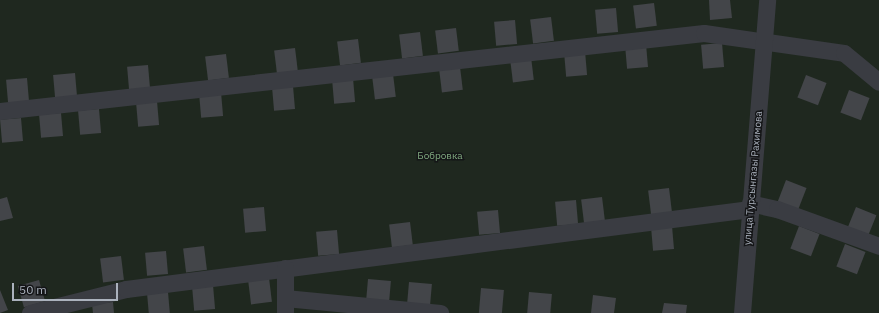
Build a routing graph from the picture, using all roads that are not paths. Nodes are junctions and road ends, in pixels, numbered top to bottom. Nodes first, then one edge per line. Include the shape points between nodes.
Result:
1 (767, 0) edge
2 (764, 43) junction
3 (879, 82) edge
4 (0, 112) edge
5 (750, 206) junction
6 (879, 246) edge
7 (285, 268) junction
8 (285, 305) edge
9 (30, 313) edge
10 (440, 313) edge
11 (742, 313) edge

1 - 2 street, улица Турсынгазы Рахимова
2 - 3 street via 844,53
2 - 4 street via 704,33 667,35
2 - 5 street, улица Турсынгазы Рахимова
5 - 6 street via 777,209
5 - 7 street
5 - 11 street, улица Турсынгазы Рахимова
7 - 8 street
7 - 9 street via 126,289
8 - 10 street

